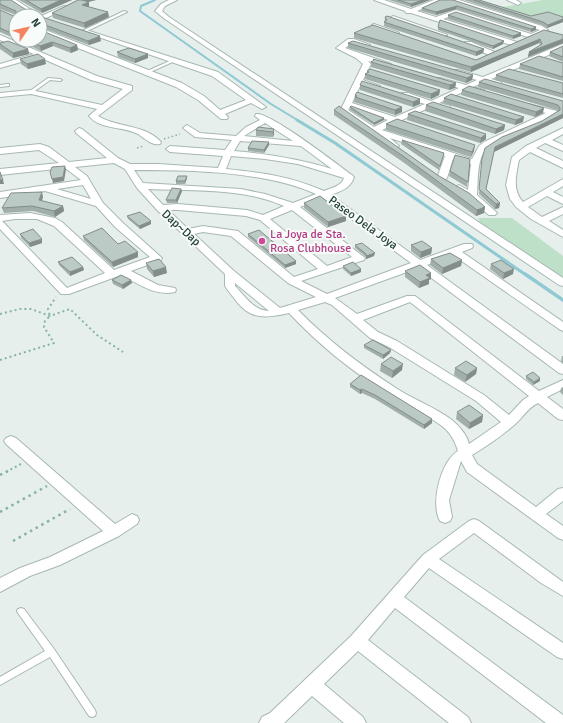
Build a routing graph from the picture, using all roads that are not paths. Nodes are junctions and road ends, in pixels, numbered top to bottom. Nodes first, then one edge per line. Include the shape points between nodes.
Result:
1 (11, 0) edge
2 (174, 0) edge
3 (377, 0) edge
4 (417, 0) edge
5 (440, 0) edge
6 (452, 0) edge
7 (510, 0) edge
8 (518, 3) dead end
9 (430, 4) junction
10 (70, 5) edge
11 (25, 8) edge
12 (411, 11) junction
13 (125, 12) dead end
14 (48, 14) edge
15 (393, 18) junction
16 (436, 19) junction
17 (48, 20) edge
18 (52, 22) edge
19 (81, 30) joint
20 (48, 34) edge
21 (404, 36) edge
22 (531, 36) junction
23 (514, 44) junction
24 (563, 46) edge
25 (373, 47) edge
26 (22, 48) edge
27 (493, 53) junction
28 (357, 55) junction
29 (39, 56) junction
30 (539, 57) junction
31 (481, 58) edge
32 (175, 60) junction
33 (551, 61) edge
34 (0, 66) edge
35 (394, 66) edge
36 (509, 70) junction
37 (453, 71) edge
38 (147, 72) junction
39 (522, 73) edge
40 (430, 77) edge
41 (60, 80) dead end
42 (360, 80) junction
43 (483, 80) junction
44 (8, 85) dead end
45 (0, 86) edge
46 (505, 86) edge
47 (381, 87) edge
48 (467, 88) junction
49 (434, 91) edge
50 (31, 92) junction
51 (396, 92) edge
52 (488, 94) edge
53 (0, 95) edge
54 (449, 95) junction
55 (252, 100) junction
56 (464, 100) edge
57 (432, 103) junction
58 (517, 103) edge
59 (348, 104) junction
60 (399, 107) edge
61 (104, 108) junction
62 (563, 109) edge
63 (453, 110) edge
64 (412, 112) junction
65 (554, 113) junction
66 (262, 114) junction
67 (426, 116) edge
68 (522, 117) edge
69 (394, 120) junction
70 (537, 122) junction
71 (409, 125) edge
72 (503, 125) edge
73 (186, 128) dead end
74 (374, 130) junction
75 (517, 130) junction
76 (79, 131) dead end
77 (563, 132) edge
78 (483, 134) edge
79 (237, 138) junction
80 (497, 138) junction
81 (545, 140) junction
82 (157, 142) dead end
83 (422, 145) junction
84 (307, 147) junction
85 (529, 148) junction
86 (563, 148) edge
87 (170, 149) dead end
88 (0, 151) edge
89 (404, 153) edge
90 (228, 154) junction
91 (419, 155) edge
92 (450, 155) junction
93 (115, 160) junction
94 (299, 162) junction
95 (476, 163) junction
96 (66, 164) junction
97 (563, 165) edge
98 (128, 167) junction
99 (221, 171) junction
100 (0, 172) edge
101 (349, 177) junction
102 (86, 182) junction
103 (563, 182) edge
104 (140, 186) junction
105 (44, 189) junction
106 (546, 192) junction
107 (324, 194) junction
108 (0, 195) edge
109 (472, 196) junction
110 (563, 201) edge
111 (99, 204) junction
112 (293, 206) junction
113 (522, 207) junction
114 (160, 208) junction
115 (563, 210) edge
116 (492, 213) dead end
117 (553, 215) junction
118 (0, 218) edge
119 (263, 218) junction
120 (563, 220) edge
121 (542, 221) junction
122 (0, 223) edge
123 (187, 232) junction
124 (563, 234) edge
125 (468, 246) dead end
126 (454, 251) junction
127 (420, 264) junction
128 (326, 270) junction
129 (117, 273) junction
130 (292, 281) junction
131 (563, 283) edge
132 (171, 290) dead end
133 (326, 298) junction
134 (291, 309) junction
135 (355, 319) junction
136 (563, 327) edge
137 (563, 370) edge
138 (563, 384) edge
139 (538, 396) junction
140 (563, 416) edge
141 (510, 422) junction
142 (11, 441) dead end
143 (465, 452) junction
144 (563, 493) edge
145 (536, 515) junction
146 (445, 517) dead end
147 (132, 520) dead end
148 (114, 532) junction
149 (563, 534) edge
150 (428, 559) junction
151 (0, 586) edge
152 (563, 590) edge
153 (394, 598) junction
154 (21, 611) dead end
155 (357, 640) junction
156 (51, 652) junction
157 (563, 652) edge
158 (0, 681) edge
159 (312, 685) junction
160 (92, 713) dead end
161 (268, 723) edge
162 (357, 723) edge
163 (462, 723) edge
164 (560, 723) edge

1 - 11 street
2 - 131 street via 163,5 158,11
3 - 12 street
4 - 9 street
5 - 9 street
6 - 22 street via 544,28
7 - 8 street
9 - 12 street
10 - 14 street
12 - 15 street
12 - 16 street
13 - 19 lane
15 - 21 street via 371,27
15 - 27 street
16 - 22 street via 456,12
16 - 23 street
17 - 18 street
19 - 32 street
20 - 38 street
22 - 23 street
23 - 27 street
24 - 30 street
25 - 28 street via 351,41 340,48
26 - 29 street
27 - 31 street
28 - 35 street
28 - 42 street via 365,61 369,70 360,77
29 - 34 street
29 - 61 street via 129,88
30 - 33 street
30 - 36 street
32 - 38 lane
32 - 55 street via 215,74
36 - 39 street
36 - 43 street
37 - 43 street
38 - 55 street via 186,89 222,115
40 - 48 street
41 - 50 lane via 49,79
42 - 47 street
42 - 59 street via 356,93
43 - 46 street
43 - 48 street
44 - 45 lane
48 - 52 street
48 - 54 street
49 - 54 street
50 - 53 street
50 - 61 street
51 - 57 street
54 - 56 street
54 - 57 street
55 - 66 street
57 - 63 street
57 - 64 street
58 - 65 street
59 - 69 street
59 - 74 street via 344,111
60 - 64 street
61 - 82 street via 93,116 124,129 138,131
62 - 65 street
64 - 67 street
64 - 69 street
65 - 70 street
66 - 79 street
66 - 84 street
68 - 70 street
69 - 71 street
69 - 74 street
70 - 75 street
72 - 75 street
73 - 79 street via 198,135
74 - 83 street
74 - 89 street
75 - 80 street
76 - 93 street, Dap~Dap
77 - 81 street
78 - 80 street
79 - 84 street
79 - 90 street
80 - 95 street via 478,147
81 - 85 street
81 - 86 street
83 - 91 street
83 - 92 street
84 - 94 street
84 - 101 street
85 - 97 street
85 - 113 street via 514,159 511,192
87 - 90 street
88 - 96 street via 40,147
90 - 94 street via 265,156
90 - 99 street
92 - 95 street
92 - 109 street via 438,176
93 - 96 street
93 - 98 street, Dap~Dap
94 - 101 street
95 - 109 street
96 - 100 street
96 - 102 street
98 - 99 street, Paseo Dela Joya
98 - 104 street, Dap~Dap
99 - 107 street, Paseo Dela Joya via 270,176 304,185
101 - 107 street via 348,182 342,187
102 - 105 street
102 - 111 street
103 - 106 street
104 - 112 street via 242,193 276,199
104 - 114 street, Dap~Dap
105 - 108 street
105 - 111 street
106 - 110 street
106 - 113 street
107 - 112 street
107 - 127 street, Paseo Dela Joya
109 - 116 street
111 - 129 street via 157,258
112 - 119 street
112 - 128 street via 360,258
113 - 121 street
114 - 119 street via 212,209 247,213
114 - 123 street, Dap~Dap
115 - 117 street
117 - 120 street
117 - 121 street
118 - 129 street via 30,214 50,219
119 - 128 street
121 - 124 street
122 - 129 street via 66,292
123 - 130 street via 203,230 234,233
123 - 134 street, Dap~Dap via 230,273 230,286 252,310 261,314
125 - 126 street
126 - 127 street
126 - 136 street
127 - 133 street
127 - 137 street, Paseo Dela Joya
128 - 130 street
129 - 132 street via 156,288
130 - 133 street
133 - 134 street
133 - 135 street
134 - 143 street via 310,329 355,366 447,423 461,438
135 - 139 street via 411,298
135 - 141 street via 374,335 398,342 480,398
138 - 139 street
139 - 140 street
139 - 141 street via 527,403
141 - 143 street
142 - 148 street
143 - 145 street via 472,468
143 - 146 street via 456,458 451,468 442,500
144 - 145 street
145 - 149 street
147 - 148 street
148 - 151 street
150 - 152 street via 474,525
150 - 153 street
150 - 157 street
153 - 155 street
153 - 164 street
154 - 156 lane
155 - 159 street
155 - 163 street
156 - 158 lane
156 - 160 lane
159 - 161 street via 276,719
159 - 162 street

